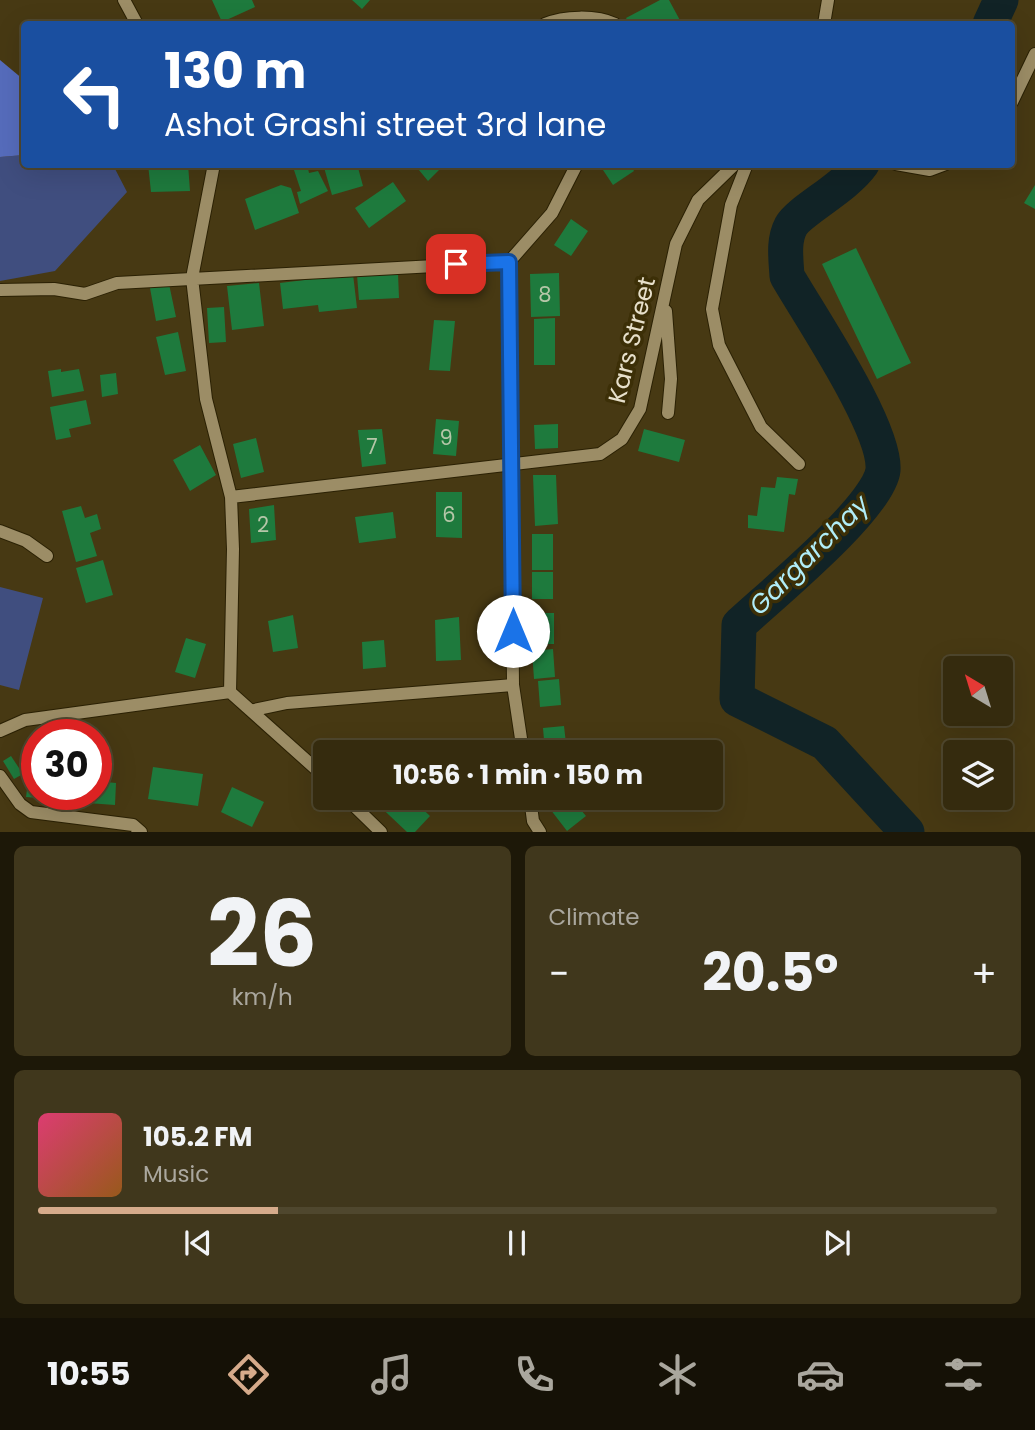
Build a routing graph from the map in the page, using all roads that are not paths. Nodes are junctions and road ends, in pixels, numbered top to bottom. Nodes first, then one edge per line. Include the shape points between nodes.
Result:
1 (124, 0) edge
2 (828, 0) edge
3 (135, 21) edge
4 (558, 21) edge
5 (607, 21) edge
6 (824, 21) edge
7 (1035, 54) edge
8 (1015, 96) edge
9 (213, 168) edge
10 (575, 168) edge
11 (731, 168) edge
12 (745, 168) edge
13 (509, 262) junction
14 (192, 278) junction
15 (0, 290) edge
16 (665, 296) junction
17 (668, 413) dead end
18 (799, 464) dead end
19 (512, 466) junction
20 (231, 496) junction
21 (0, 531) edge
22 (47, 556) dead end
23 (513, 685) junction
24 (230, 692) junction
25 (254, 710) junction
26 (0, 731) edge
27 (521, 740) edge
28 (313, 766) edge
29 (0, 776) edge
30 (359, 810) edge
31 (532, 810) edge
32 (141, 831) edge
33 (381, 831) edge
34 (540, 831) edge

1 - 3 street
2 - 6 street
4 - 5 street
7 - 8 street
9 - 14 street
10 - 13 street via 552,213
11 - 16 street, Kars Street via 698,200 676,244
12 - 18 street via 731,205 712,309 719,345 761,427
13 - 14 street
13 - 19 street
14 - 15 street via 117,283 85,293
14 - 20 street via 206,399
16 - 17 street via 671,379
16 - 19 street, Kars Street via 639,410 622,439 600,454
19 - 20 street, Kars Street
19 - 23 street
20 - 24 street
21 - 22 street
23 - 25 street via 287,703
23 - 27 street
24 - 25 street
24 - 26 street via 25,720
25 - 28 street
29 - 32 street via 31,812 133,825
30 - 33 street
31 - 34 street

